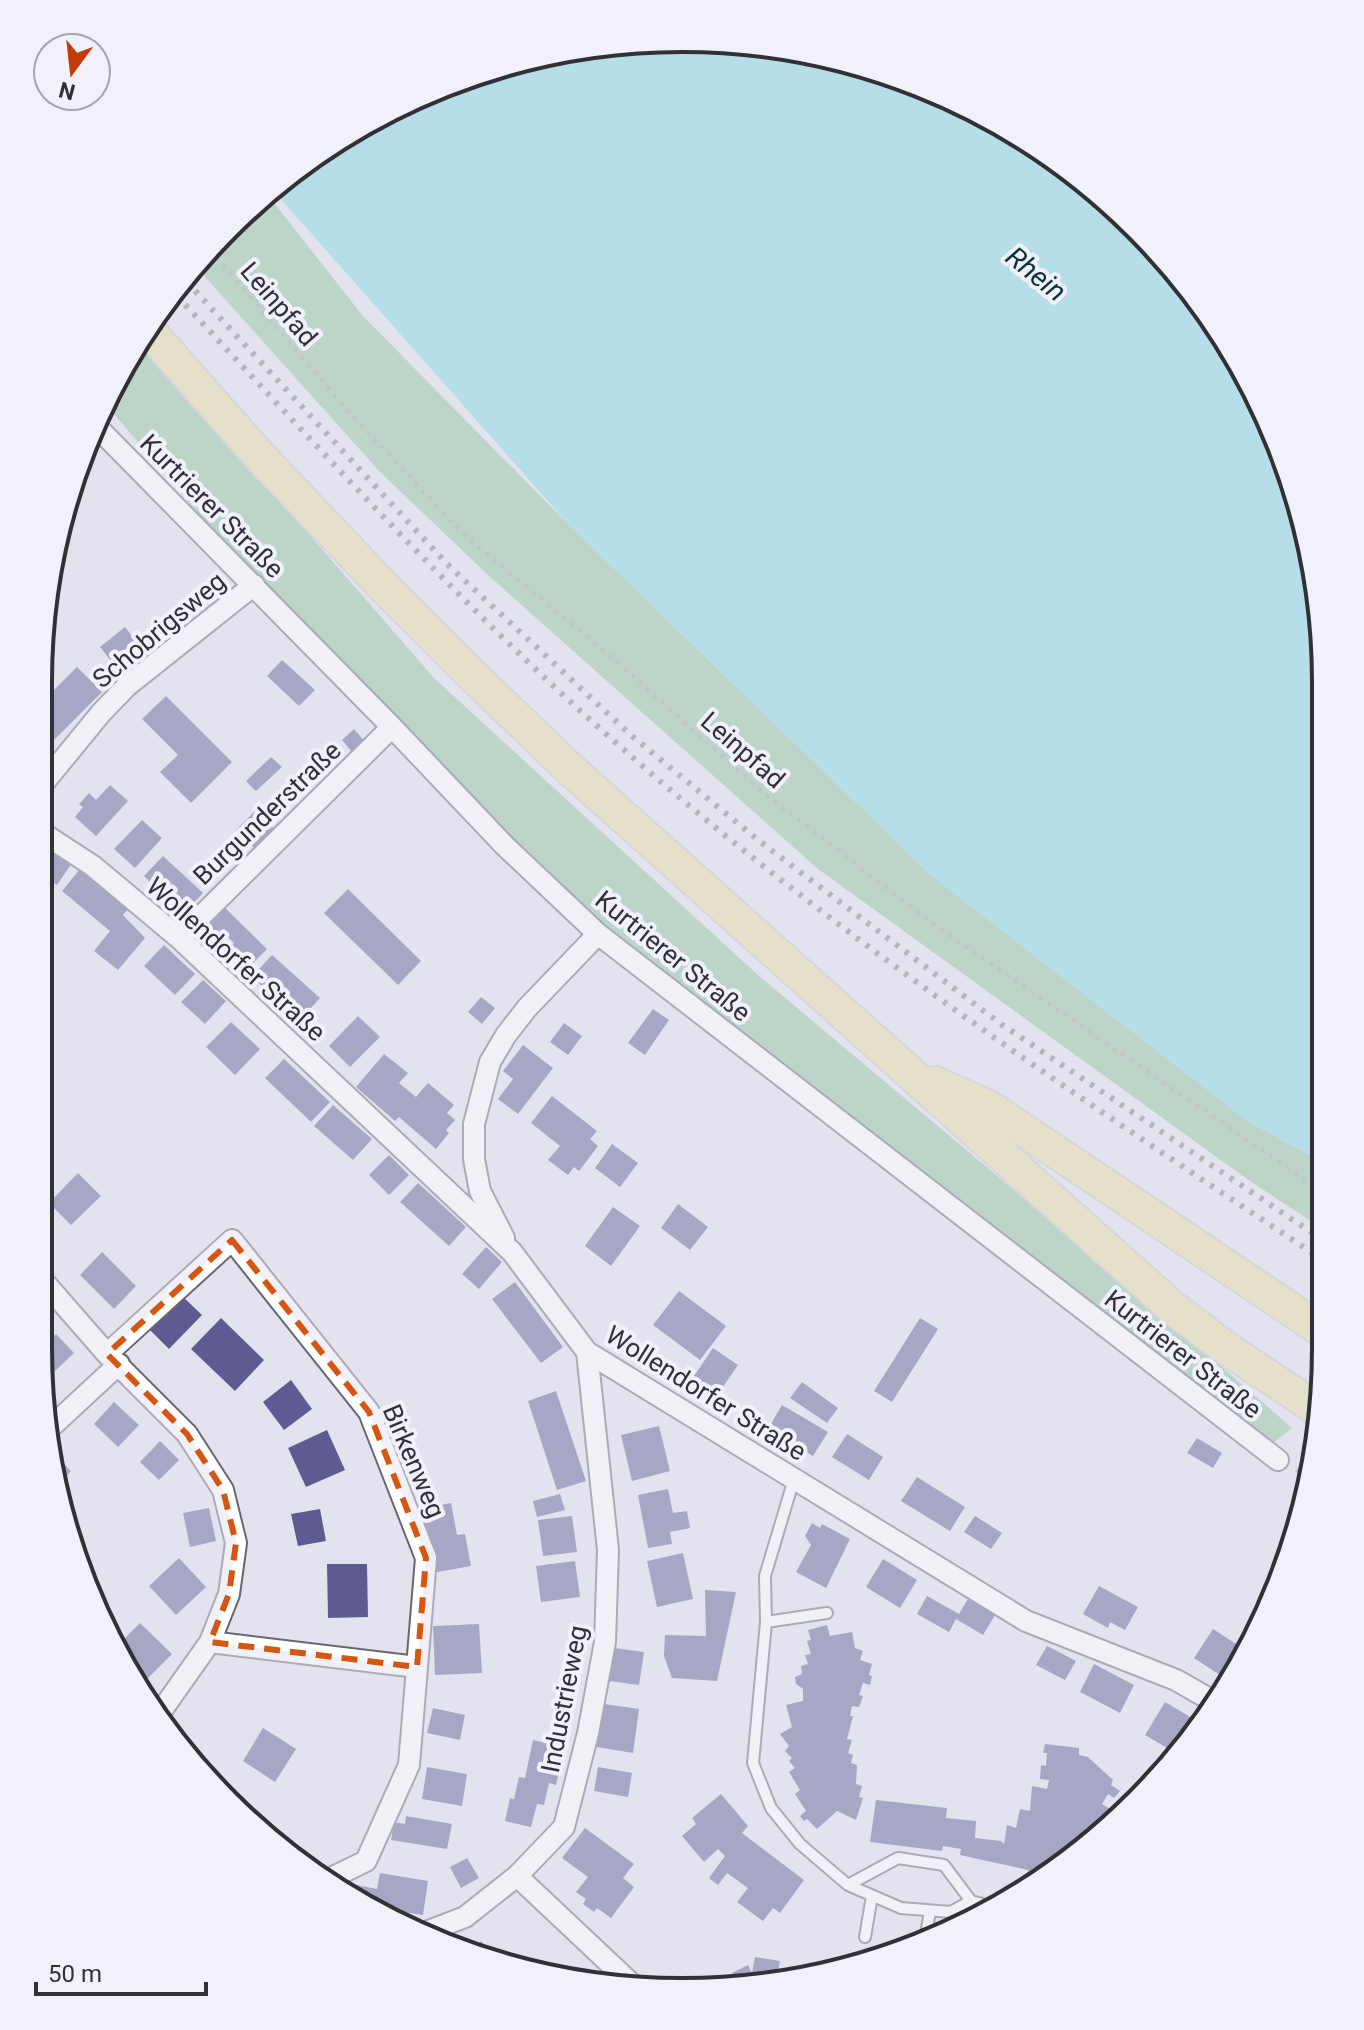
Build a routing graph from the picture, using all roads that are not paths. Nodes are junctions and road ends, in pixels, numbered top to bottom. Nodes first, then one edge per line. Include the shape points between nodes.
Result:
1 (155, 337) edge
2 (103, 433) edge
3 (254, 585) junction
4 (392, 727) junction
5 (52, 773) edge
6 (52, 839) edge
7 (598, 934) junction
8 (179, 938) junction
9 (909, 1071) junction
10 (512, 1252) junction
11 (52, 1291) edge
12 (1312, 1324) edge
13 (587, 1352) junction
14 (113, 1359) junction
15 (1274, 1382) junction
16 (1309, 1404) edge
17 (1308, 1419) edge
18 (56, 1421) edge
19 (1278, 1460) dead end
20 (794, 1479) junction
21 (827, 1613) dead end
22 (766, 1622) junction
23 (210, 1642) junction
24 (417, 1667) junction
25 (1206, 1697) edge
26 (164, 1707) edge
27 (337, 1875) edge
28 (517, 1876) junction
29 (848, 1885) junction
30 (872, 1896) junction
31 (971, 1901) junction
32 (979, 1903) edge
33 (930, 1911) junction
34 (437, 1928) edge
35 (927, 1928) edge
36 (865, 1937) dead end
37 (622, 1975) edge

1 - 9 main road via 277,474 474,677
2 - 3 street, Kurtrierer Straße
3 - 4 street, Kurtrierer Straße
3 - 5 street, Schobrigsweg via 127,686
4 - 7 street, Kurtrierer Straße
4 - 8 street, Burgunderstraße
6 - 8 street, Wollendorfer Straße via 93,866
7 - 10 street via 527,1008 490,1062 474,1124 474,1159 480,1191
7 - 19 street, Kurtrierer Straße
8 - 10 street, Wollendorfer Straße
9 - 12 main road via 989,1107
9 - 15 main road via 1172,1307
10 - 13 street, Wollendorfer Straße
11 - 14 street
13 - 20 street, Wollendorfer Straße
13 - 28 street, Industrieweg via 608,1550 605,1642 564,1827
14 - 18 street
14 - 23 street via 187,1434 223,1490 236,1543 229,1594
14 - 24 street, Birkenweg via 232,1240 369,1412 426,1558
15 - 16 main road
15 - 17 main road
20 - 22 lane via 765,1576
20 - 25 street, Wollendorfer Straße via 1026,1621 1176,1680
21 - 22 lane
22 - 29 lane via 753,1763 771,1808 800,1844
23 - 24 street
23 - 26 street
24 - 27 street, Birkenweg via 409,1765 366,1861
28 - 34 street, Industrieweg via 465,1917
28 - 37 street
29 - 30 lane
29 - 31 lane via 898,1858 944,1865
30 - 33 lane via 901,1908
30 - 36 lane
31 - 32 lane
31 - 33 lane via 951,1912
33 - 35 lane

